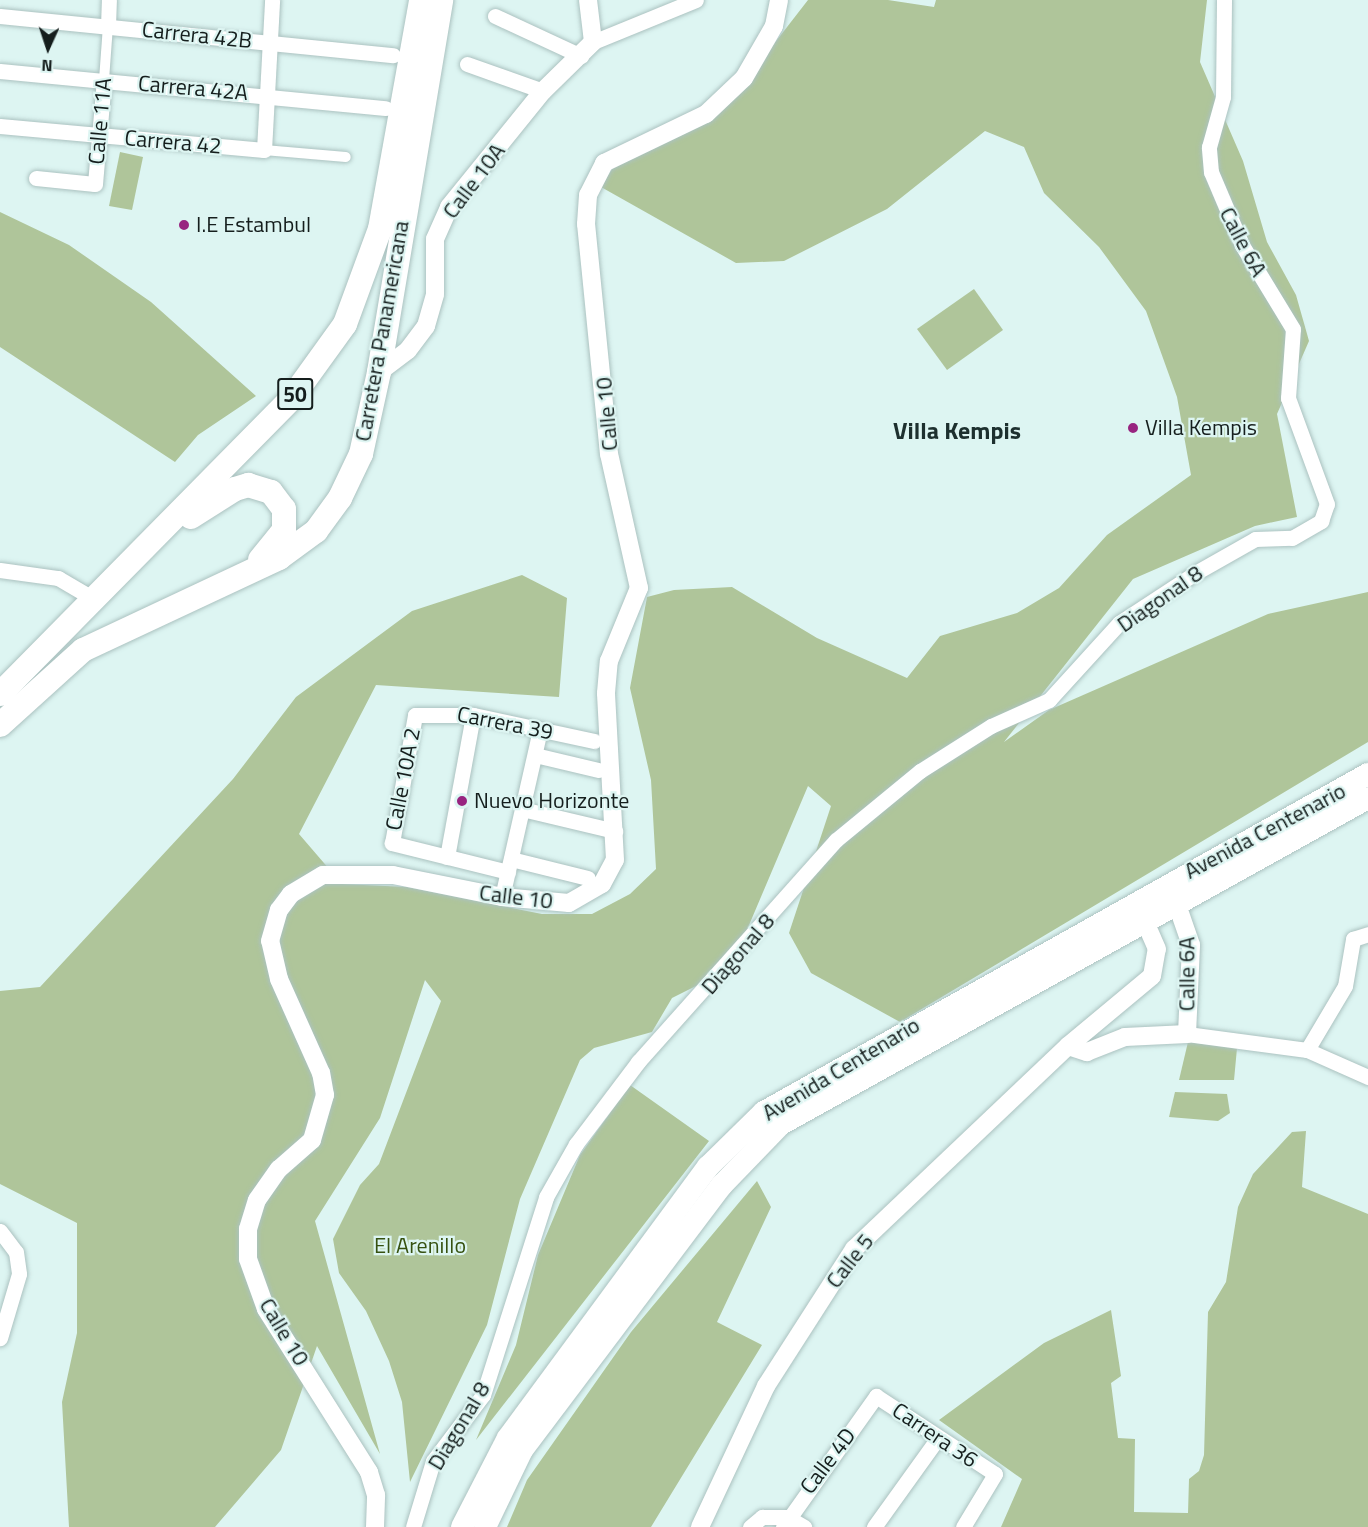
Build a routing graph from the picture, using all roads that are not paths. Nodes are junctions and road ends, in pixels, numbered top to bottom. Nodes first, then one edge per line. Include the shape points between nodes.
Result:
1 (109, 0) edge
2 (272, 0) edge
3 (424, 0) edge
4 (588, 0) edge
5 (696, 0) edge
6 (779, 0) edge
7 (1224, 0) edge
8 (0, 16) edge
9 (495, 16) dead end
10 (108, 26) junction
11 (269, 42) junction
12 (587, 49) junction
13 (393, 55) dead end
14 (467, 64) dead end
15 (0, 71) edge
16 (104, 80) junction
17 (543, 91) junction
18 (268, 95) junction
19 (386, 108) dead end
20 (0, 126) edge
21 (99, 136) junction
22 (264, 150) junction
23 (346, 157) dead end
24 (36, 178) dead end
25 (379, 372) junction
26 (1255, 539) joint
27 (137, 557) junction
28 (0, 570) edge
29 (222, 584) junction
30 (94, 599) junction
31 (0, 694) edge
32 (415, 715) joint
33 (473, 715) junction
34 (0, 724) edge
35 (540, 730) junction
36 (594, 741) dead end
37 (535, 755) junction
38 (598, 770) dead end
39 (1368, 774) edge
40 (1368, 798) edge
41 (522, 809) junction
42 (615, 831) dead end
43 (1279, 836) junction
44 (447, 857) junction
45 (510, 866) junction
46 (588, 878) dead end
47 (1167, 883) junction
48 (502, 897) junction
49 (1179, 903) junction
50 (1141, 911) junction
51 (1368, 934) edge
52 (1187, 1034) junction
53 (1068, 1046) junction
54 (1307, 1050) junction
55 (1368, 1077) edge
56 (0, 1231) edge
57 (0, 1338) edge
58 (876, 1396) joint
59 (938, 1438) junction
60 (785, 1522) edge
61 (375, 1527) edge
62 (413, 1527) edge
63 (462, 1527) edge
64 (485, 1527) edge
65 (700, 1527) edge
66 (750, 1527) edge
67 (804, 1527) edge
68 (874, 1527) edge
69 (963, 1527) edge

1 - 10 street, Calle 11A
2 - 11 street
3 - 25 highway, Carretera Panamericana / 50
3 - 27 highway, Carretera Panamericana / 50 via 380,229 345,324 315,371
4 - 12 street
5 - 12 street
6 - 48 street, Calle 10 via 774,26 744,78 706,114 604,163 591,186 586,224 609,454 639,588 609,661 606,693 615,860 602,884 570,903
7 - 26 street, Calle 6A via 1222,97 1209,147 1211,172 1242,245 1293,329 1288,398 1328,504 1321,521 1292,538
8 - 10 street, Carrera 42B
9 - 12 street
10 - 11 street, Carrera 42B
10 - 16 street, Calle 11A
11 - 13 street, Carrera 42B
11 - 18 street
12 - 17 street, Calle 10A
14 - 17 street
15 - 16 street, Carrera 42A
16 - 18 street, Carrera 42A
16 - 21 street, Calle 11A
17 - 25 street, Calle 10A via 448,207 435,239 435,294 426,326 408,350
18 - 19 street, Carrera 42A
18 - 22 street
20 - 21 street, Carrera 42
21 - 22 street, Carrera 42
21 - 24 street, Calle 11A via 95,184
22 - 23 street, Carrera 42
25 - 29 highway, Carretera Panamericana / 50 via 361,454 340,498 297,546
26 - 62 street, Diagonal 8 via 1119,624 1049,700 991,726 920,771 836,840 638,1062 576,1143 546,1197 483,1395 433,1461
27 - 29 highway via 224,495 248,485 261,487 284,509 284,530 269,553
27 - 30 highway, Carretera Panamericana / 50
28 - 30 street via 58,578
29 - 34 highway, Carretera Panamericana / 50 via 82,650
30 - 31 highway, Carretera Panamericana / 50
32 - 33 street, Carrera 39
32 - 44 street, Calle 10A 2 via 392,843
33 - 35 street, Carrera 39
33 - 44 street
35 - 36 street, Carrera 39
35 - 37 street
37 - 38 street
37 - 41 street
39 - 43 main road, Avenida Centenario
40 - 43 main road, Avenida Centenario
41 - 42 street
41 - 45 street
43 - 47 main road, Avenida Centenario
43 - 49 main road, Avenida Centenario
44 - 45 street
45 - 46 street
45 - 48 street
47 - 49 street, Calle 6A
47 - 50 main road, Avenida Centenario
48 - 61 street, Calle 10 via 393,875 323,875 291,894 279,910 270,941 279,979 321,1072 325,1095 312,1140 279,1169 258,1200 248,1259 266,1309 361,1456 376,1495
49 - 50 main road, Avenida Centenario
49 - 52 street, Calle 6A via 1191,945
50 - 53 street, Calle 5 via 1157,949 1152,976
50 - 63 main road, Avenida Centenario via 789,1095 738,1135 708,1167 494,1456
50 - 64 main road, Avenida Centenario via 798,1112 755,1148 522,1450
51 - 54 street via 1353,939 1345,986
52 - 53 street via 1125,1037 1087,1052
52 - 54 street
53 - 65 street, Calle 5 via 854,1249 766,1386
54 - 55 street
56 - 57 street via 16,1252 19,1274
58 - 59 street, Carrera 36
58 - 60 street, Calle 4D
59 - 68 street
59 - 69 street, Carrera 36 via 995,1474
60 - 66 street via 762,1517
60 - 67 street

